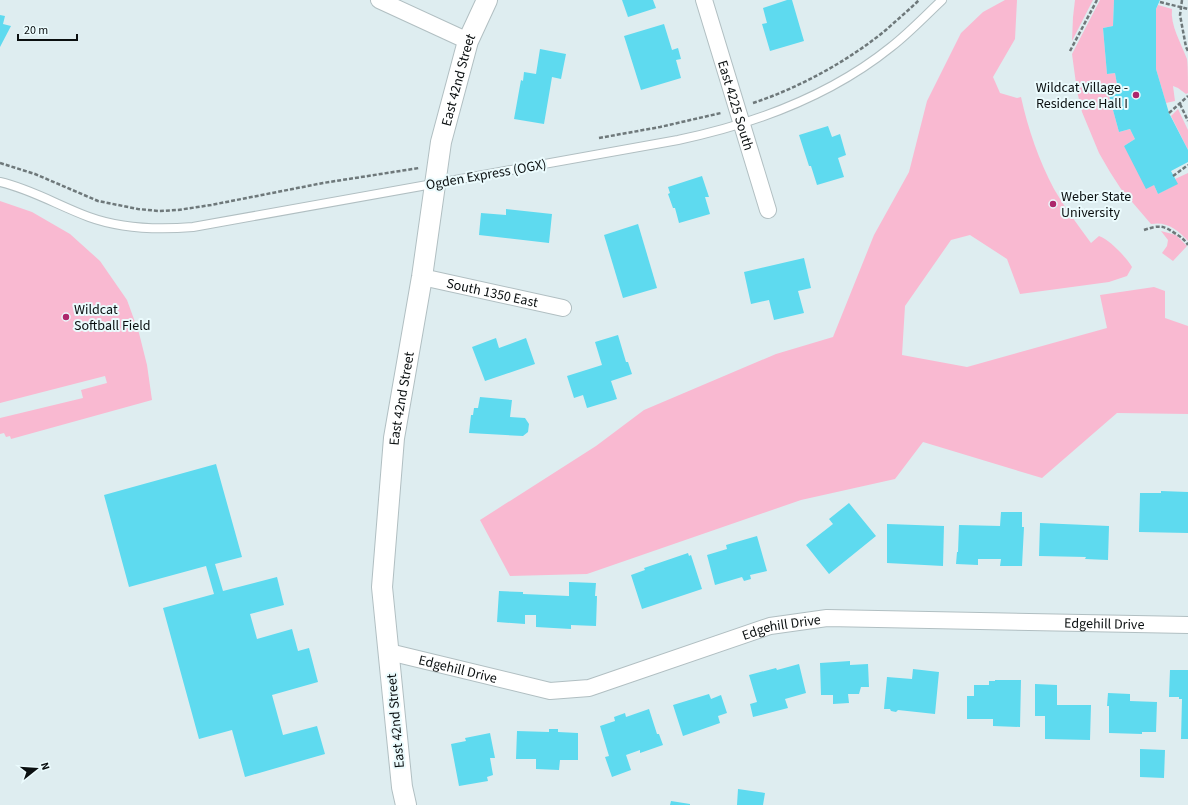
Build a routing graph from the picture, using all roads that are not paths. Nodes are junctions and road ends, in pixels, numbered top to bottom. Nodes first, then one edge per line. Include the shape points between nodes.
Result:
1 (379, 0) edge
2 (487, 0) edge
3 (704, 0) edge
4 (942, 0) edge
5 (468, 41) junction
6 (742, 124) junction
7 (0, 182) edge
8 (435, 183) junction
9 (768, 210) dead end
10 (422, 277) junction
11 (563, 308) dead end
12 (1188, 625) edge
13 (389, 652) junction
14 (406, 805) edge

1 - 5 street
2 - 5 street, East 42nd Street
3 - 6 street, East 4225 South
4 - 6 lane, Ogden Express (OGX) via 910,31 868,64 794,105
5 - 8 street, East 42nd Street via 441,142
6 - 8 lane, Ogden Express (OGX) via 710,134
6 - 9 street, East 4225 South
7 - 8 lane, Ogden Express (OGX) via 114,224 156,229 193,227
8 - 10 street, East 42nd Street
10 - 11 street, South 1350 East
10 - 13 street, East 42nd Street via 394,438 382,587
12 - 13 street, Edgehill Drive via 826,618 770,626 589,688 550,691
13 - 14 street, East 42nd Street

